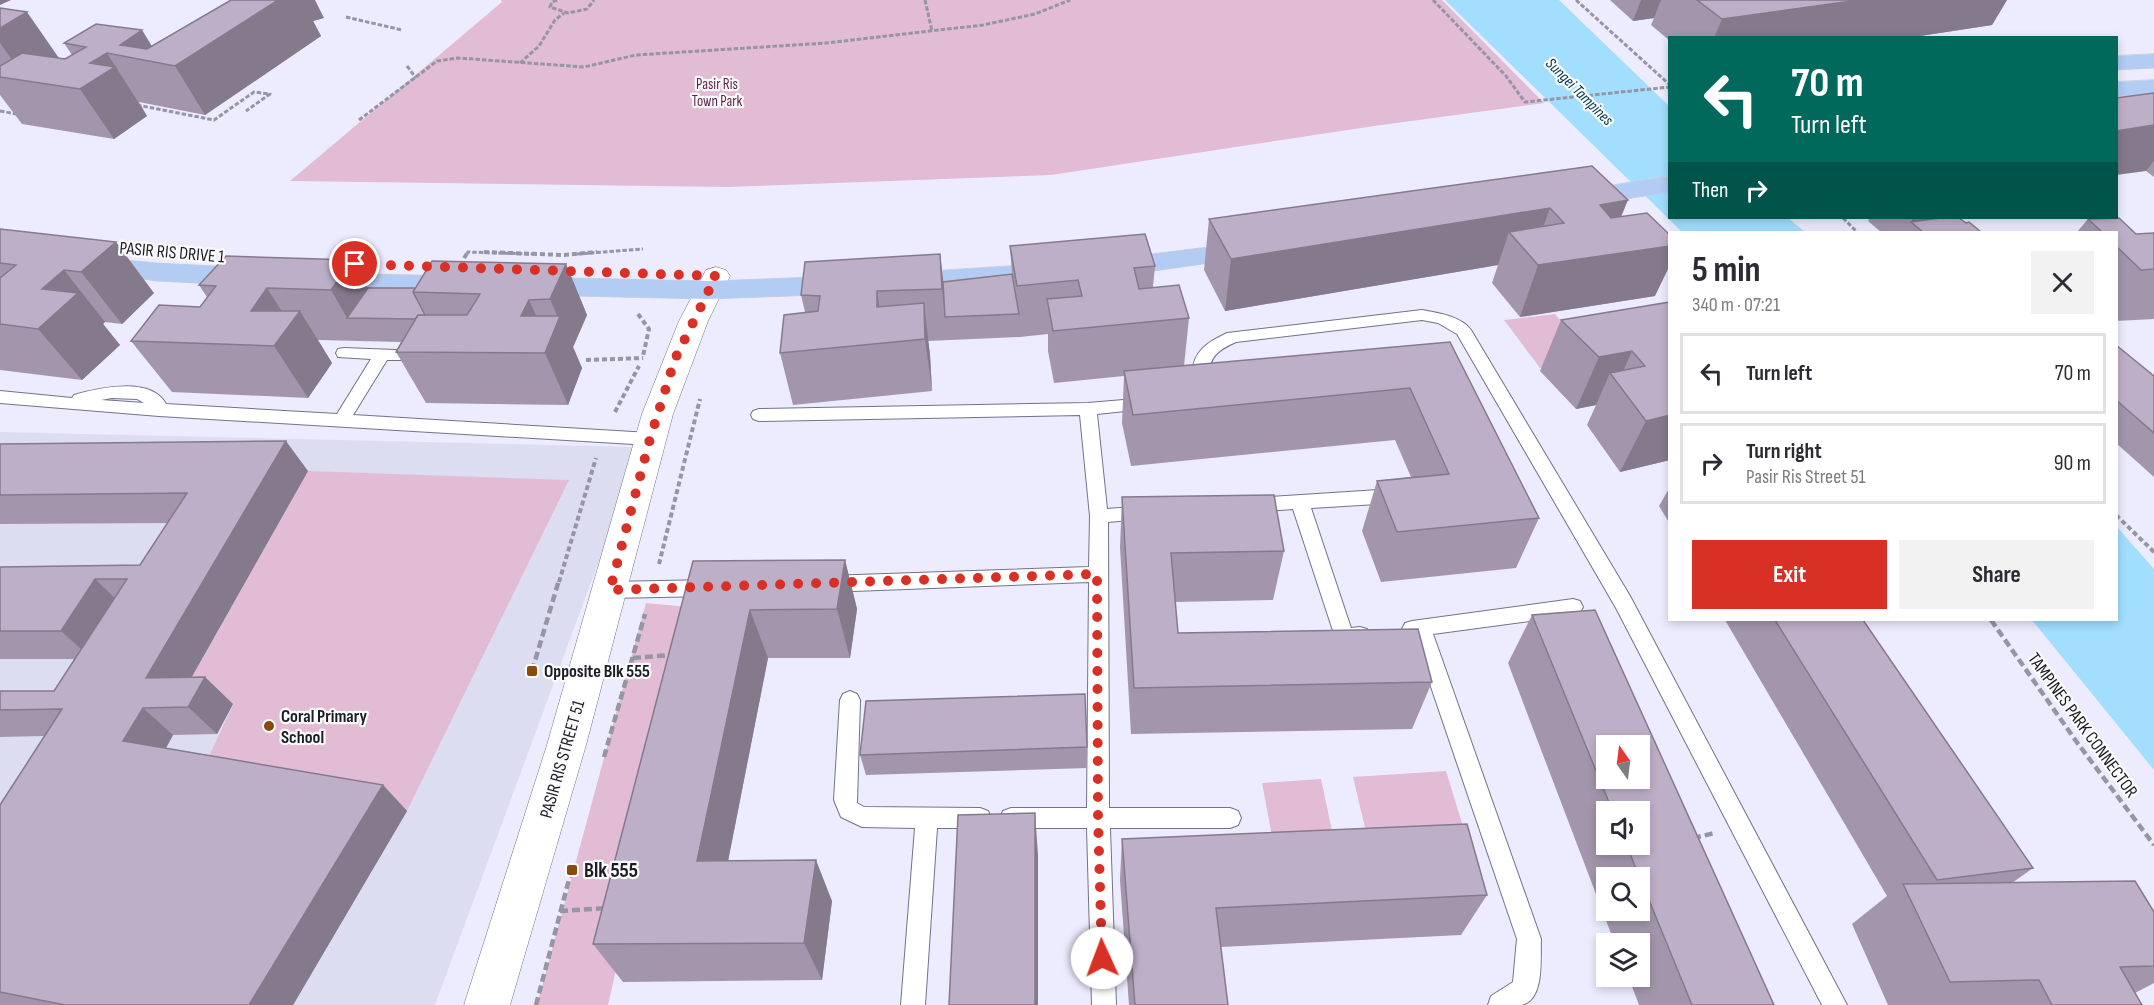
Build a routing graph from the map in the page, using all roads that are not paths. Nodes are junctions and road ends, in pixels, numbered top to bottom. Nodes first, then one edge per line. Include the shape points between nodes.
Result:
1 (2154, 61) edge
2 (2118, 63) edge
3 (2154, 87) edge
4 (2118, 89) edge
5 (1668, 175) edge
6 (1668, 184) edge
7 (1609, 189) junction
8 (1552, 197) edge
9 (1272, 241) edge
10 (72, 253) edge
11 (712, 283) junction
12 (344, 353) dead end
13 (383, 354) junction
14 (436, 357) edge
15 (1484, 366) junction
16 (1460, 369) edge
17 (0, 398) edge
18 (1202, 399) edge
19 (1167, 402) edge
20 (1088, 409) junction
21 (759, 415) dead end
22 (340, 421) junction
23 (650, 439) junction
24 (1394, 496) edge
25 (1299, 502) junction
26 (1240, 506) edge
27 (1158, 512) edge
28 (1099, 516) junction
29 (1097, 574) junction
30 (804, 585) edge
31 (734, 587) edge
32 (610, 590) junction
33 (1573, 607) dead end
34 (1421, 628) junction
35 (1344, 637) junction
36 (1320, 638) edge
37 (850, 700) dead end
38 (1098, 817) junction
39 (1230, 818) dead end
40 (927, 819) junction
41 (487, 1005) edge
42 (913, 1005) edge
43 (1104, 1005) edge
44 (1500, 1005) edge
45 (1835, 1005) edge

1 - 2 main road
3 - 4 main road
5 - 7 main road
6 - 7 main road
7 - 8 main road
9 - 11 main road, PASIR RIS DRIVE 1 via 1076,265 826,286
10 - 11 main road, PASIR RIS DRIVE 1 via 157,272 286,270 334,283 486,275
11 - 23 street, PASIR RIS STREET 51 via 675,359
12 - 13 lane
13 - 14 lane
13 - 22 lane
15 - 16 lane
15 - 18 lane via 1463,330 1442,319 1422,315 1233,337 1213,345 1200,363
15 - 45 lane via 1623,602
17 - 22 lane
19 - 20 lane
20 - 21 lane
20 - 28 lane
22 - 23 lane
23 - 32 street, PASIR RIS STREET 51
24 - 25 lane
25 - 26 lane
25 - 35 lane
27 - 28 lane
28 - 29 lane
29 - 30 lane
29 - 38 lane
31 - 32 lane
32 - 41 street, PASIR RIS STREET 51
33 - 34 lane
34 - 35 lane
34 - 44 lane via 1529,939 1525,989
35 - 36 lane
37 - 40 lane via 845,800 849,810 862,817
38 - 39 lane
38 - 40 lane
38 - 43 lane
40 - 42 lane

